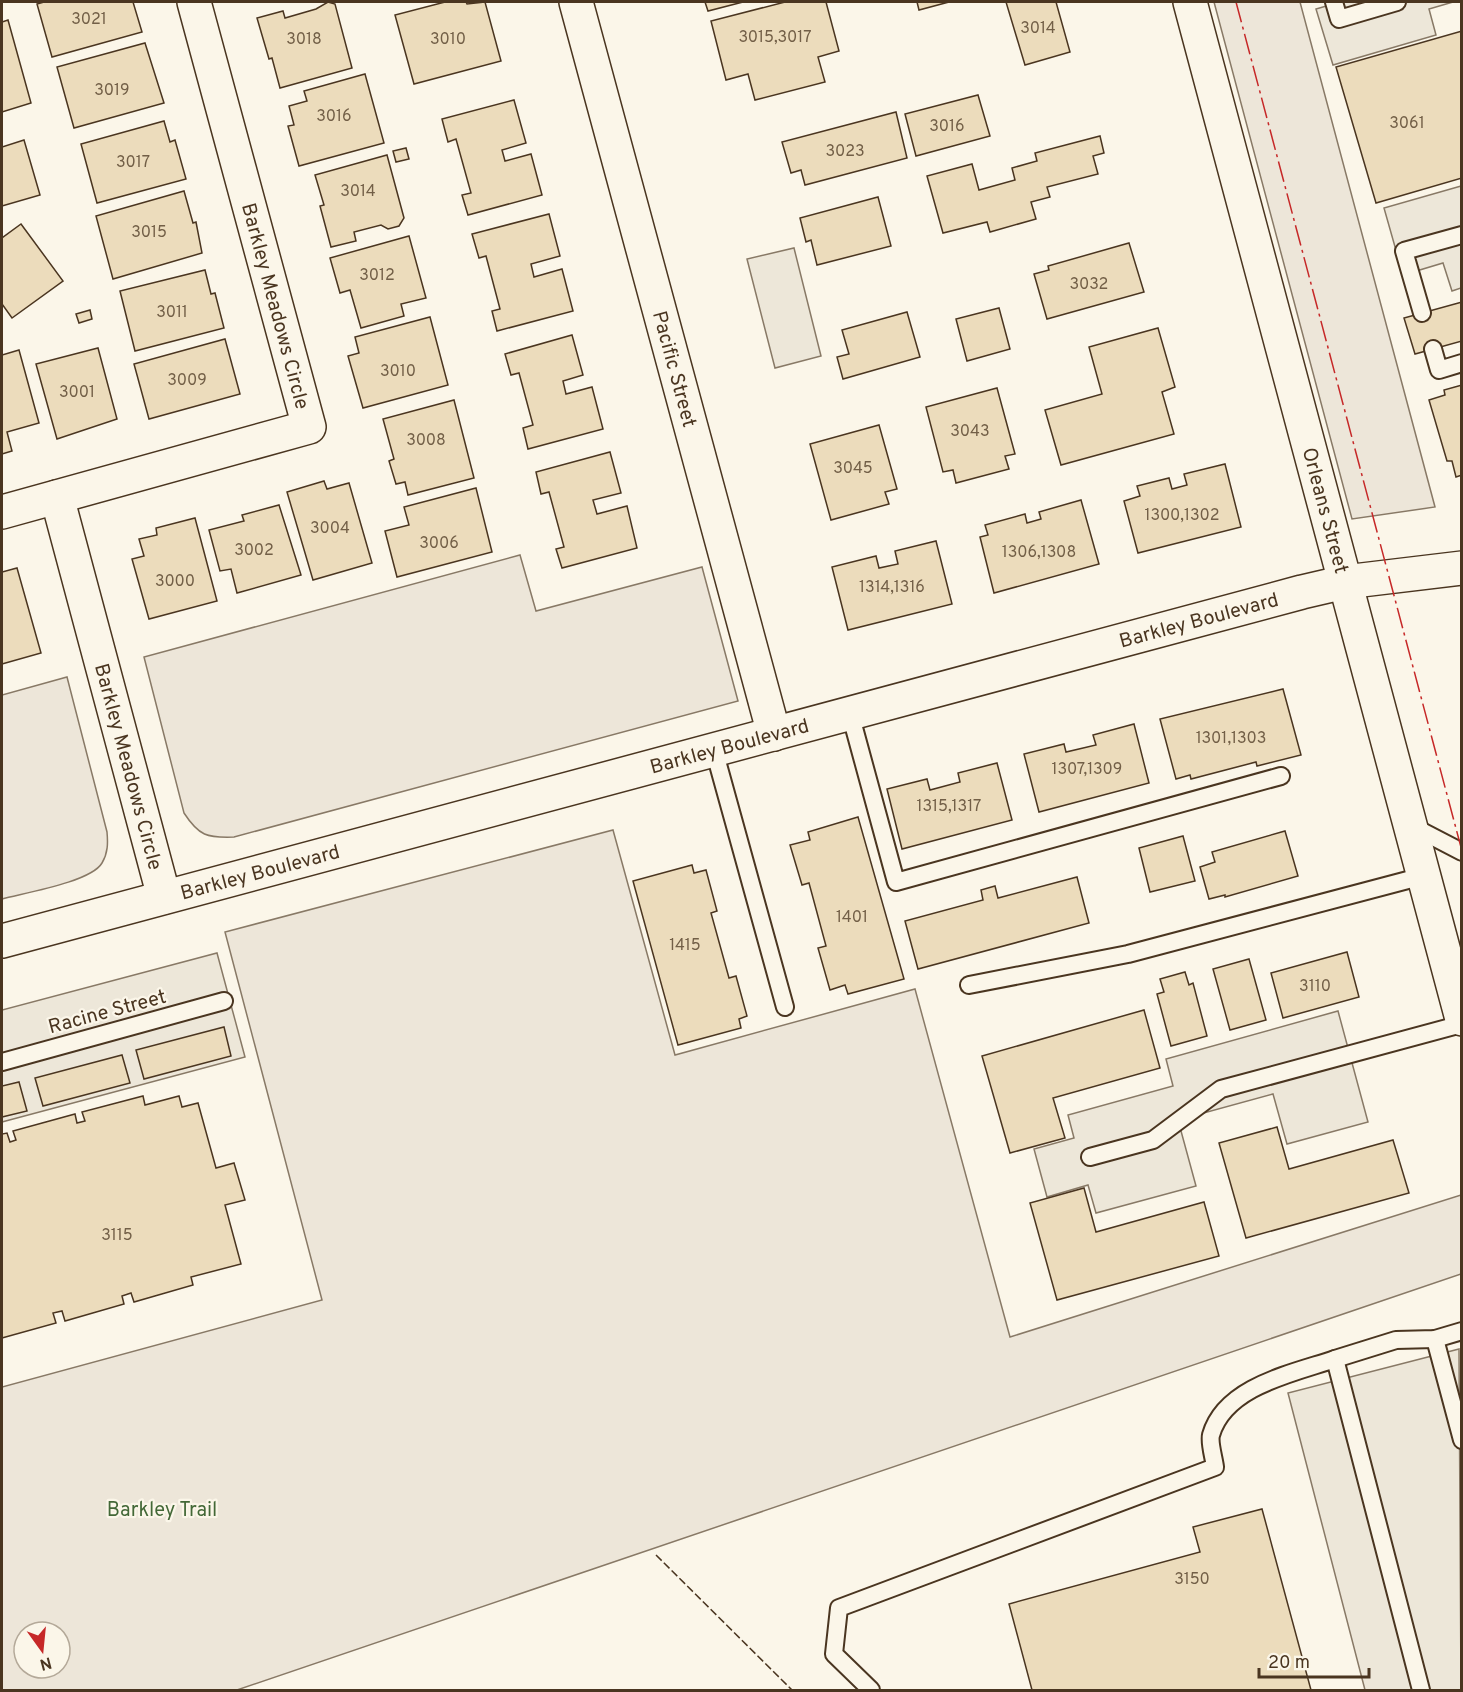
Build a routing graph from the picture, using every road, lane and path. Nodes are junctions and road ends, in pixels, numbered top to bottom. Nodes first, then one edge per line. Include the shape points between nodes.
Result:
1 (194, 2) edge
2 (576, 2) edge
3 (1334, 2) edge
4 (1397, 2) edge
5 (1198, 3) edge
6 (1461, 235) edge
7 (1422, 313) dead end
8 (1433, 349) dead end
9 (1461, 363) edge
10 (57, 497) junction
11 (2, 512) edge
12 (1461, 568) edge
13 (1344, 582) junction
14 (850, 713) junction
15 (774, 734) junction
16 (714, 750) junction
17 (1281, 776) dead end
18 (1409, 825) junction
19 (1461, 852) edge
20 (1423, 876) junction
21 (164, 897) junction
22 (2, 940) edge
23 (1455, 959) edge
24 (969, 985) dead end
25 (224, 1001) dead end
26 (785, 1007) dead end
27 (1461, 1019) edge
28 (1461, 1024) edge
29 (2, 1062) edge
30 (1090, 1156) dead end
31 (1461, 1331) edge
32 (1435, 1339) junction
33 (1335, 1359) junction
34 (1461, 1440) edge
35 (871, 1690) edge
36 (1421, 1690) edge

1 - 10 main road, Barkley Meadows Circle via 309,427
2 - 15 main road, Pacific Street
3 - 4 lane via 1339,19
5 - 13 main road, Orleans Street
6 - 7 lane via 1404,251
8 - 9 lane via 1439,370
10 - 11 main road, Barkley Meadows Circle
10 - 21 main road, Barkley Meadows Circle
12 - 13 main road, Barkley Boulevard
13 - 14 main road, Barkley Boulevard
13 - 18 main road, Orleans Street
14 - 15 main road, Barkley Boulevard
14 - 17 lane via 897,882
15 - 16 main road, Barkley Boulevard
16 - 21 main road, Barkley Boulevard
16 - 26 lane
18 - 19 lane
18 - 20 main road, Orleans Street
20 - 23 main road, Orleans Street
20 - 24 lane via 1128,954
21 - 22 main road, Barkley Boulevard
23 - 27 main road, Orleans Street
25 - 29 lane, Racine Street
28 - 30 lane via 1221,1089 1153,1140
31 - 32 lane
32 - 33 lane via 1396,1340
32 - 34 lane
33 - 35 lane via 1250,1388 1228,1408 1211,1436 1215,1467 839,1608 834,1654
33 - 36 lane

